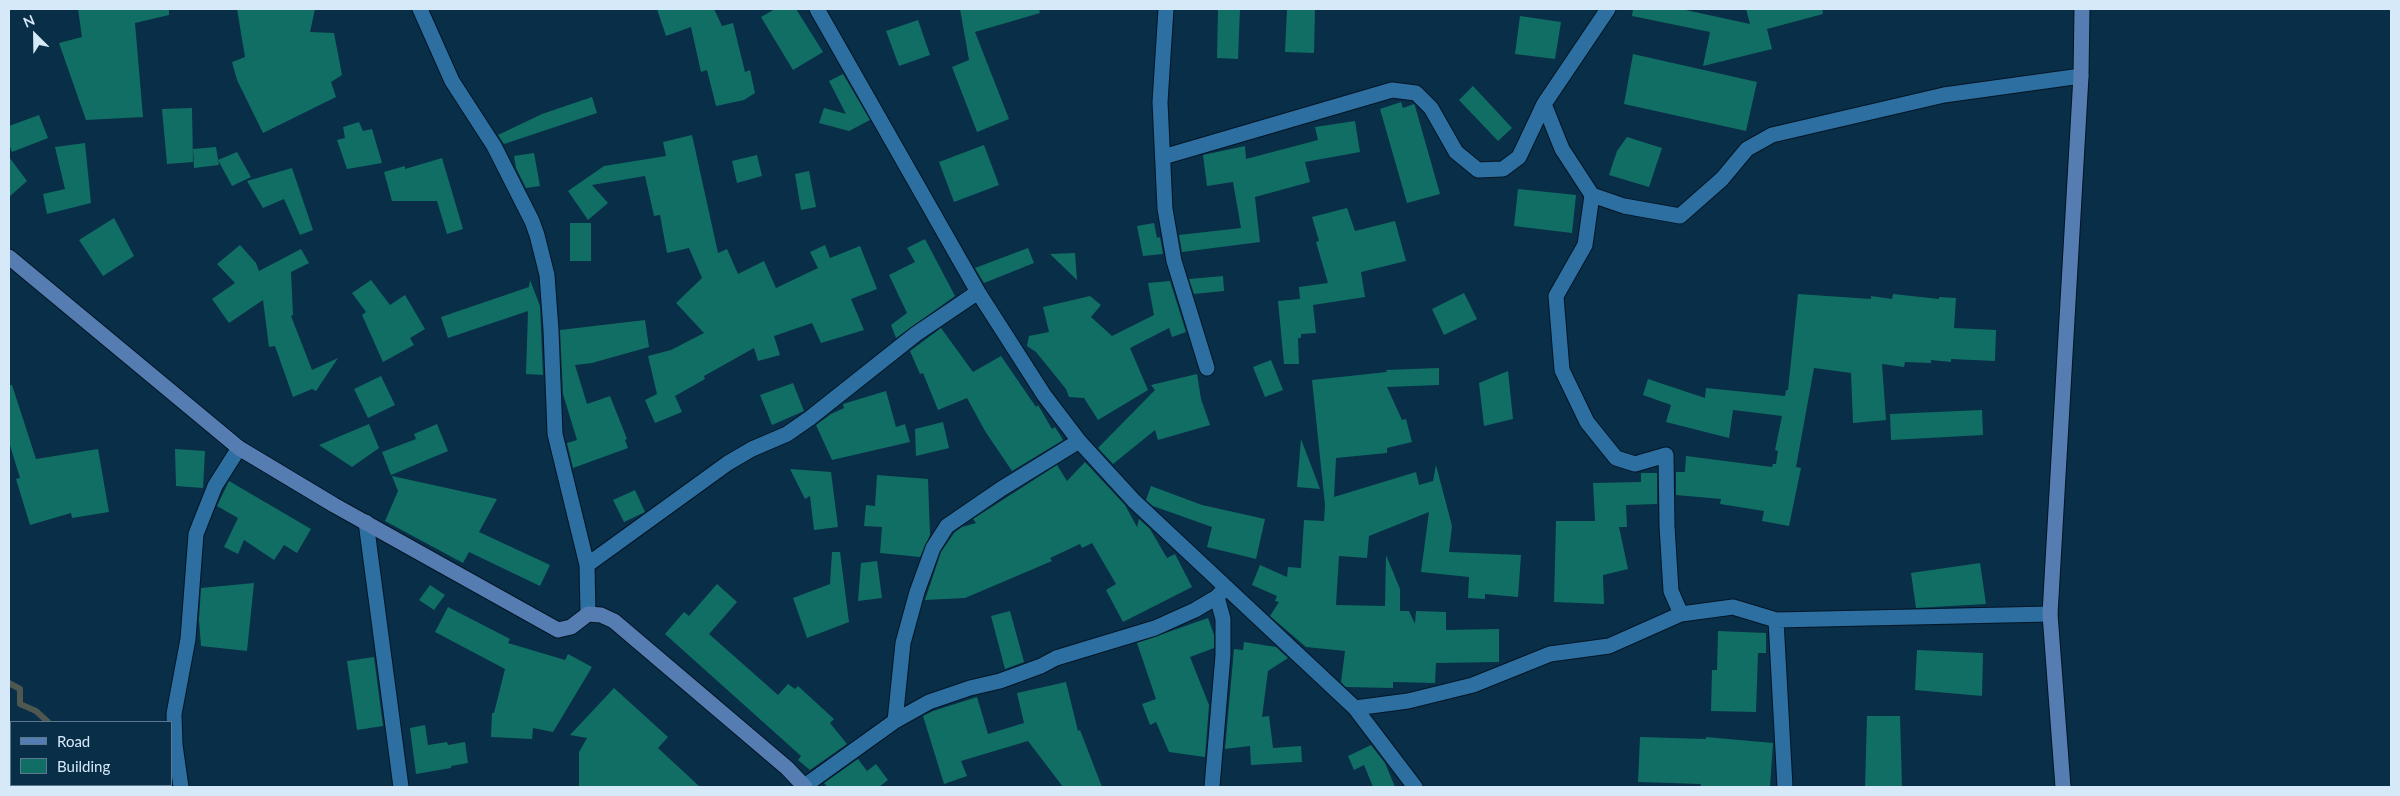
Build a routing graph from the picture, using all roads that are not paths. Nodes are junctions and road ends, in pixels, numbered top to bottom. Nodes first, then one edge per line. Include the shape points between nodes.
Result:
1 (420, 9) edge
2 (817, 9) edge
3 (1166, 9) edge
4 (1608, 9) edge
5 (2082, 9) edge
6 (2081, 76) junction
7 (1544, 104) junction
8 (1163, 157) junction
9 (1592, 195) junction
10 (9, 257) edge
11 (978, 292) junction
12 (1206, 368) dead end
13 (1079, 441) junction
14 (239, 448) junction
15 (366, 522) junction
16 (587, 565) junction
17 (1221, 592) junction
18 (588, 614) junction
19 (1680, 614) junction
20 (2050, 614) junction
21 (1776, 620) junction
22 (1355, 708) junction
23 (895, 721) junction
24 (181, 787) edge
25 (401, 787) edge
26 (804, 787) edge
27 (1212, 787) edge
28 (1415, 787) edge
29 (1785, 787) edge
30 (2063, 787) edge

1 - 16 street via 452,81 494,146 537,235 547,275 554,434
2 - 11 street
3 - 8 street via 1160,102
4 - 7 street
5 - 6 street
6 - 9 street via 1944,95 1772,135 1746,149 1722,179 1680,216 1624,206
6 - 20 street
7 - 8 street via 1519,157 1503,169 1478,170 1456,152 1431,108 1416,93 1392,90
7 - 9 street via 1562,149
8 - 12 street via 1165,209 1174,261
9 - 19 street via 1585,245 1556,296 1562,370 1587,422 1616,458 1635,464 1666,455 1671,591
10 - 14 street
11 - 13 street via 1044,395
11 - 16 street via 916,334 810,418 787,434 728,463
13 - 17 street
13 - 23 street via 947,526 933,548 903,644
14 - 15 street
14 - 24 street via 216,486 196,534 188,639 174,714
15 - 18 street via 558,630 571,627
15 - 25 street
16 - 18 street
17 - 22 street
17 - 23 street via 1196,610 1155,628 1056,658 1000,682 962,690 929,702
17 - 27 street via 1223,655
18 - 26 street via 614,621 788,768
19 - 21 street via 1733,607
19 - 22 street via 1609,646 1550,654 1473,685 1408,701
20 - 21 street
20 - 30 street
21 - 29 street
22 - 28 street
23 - 26 street

